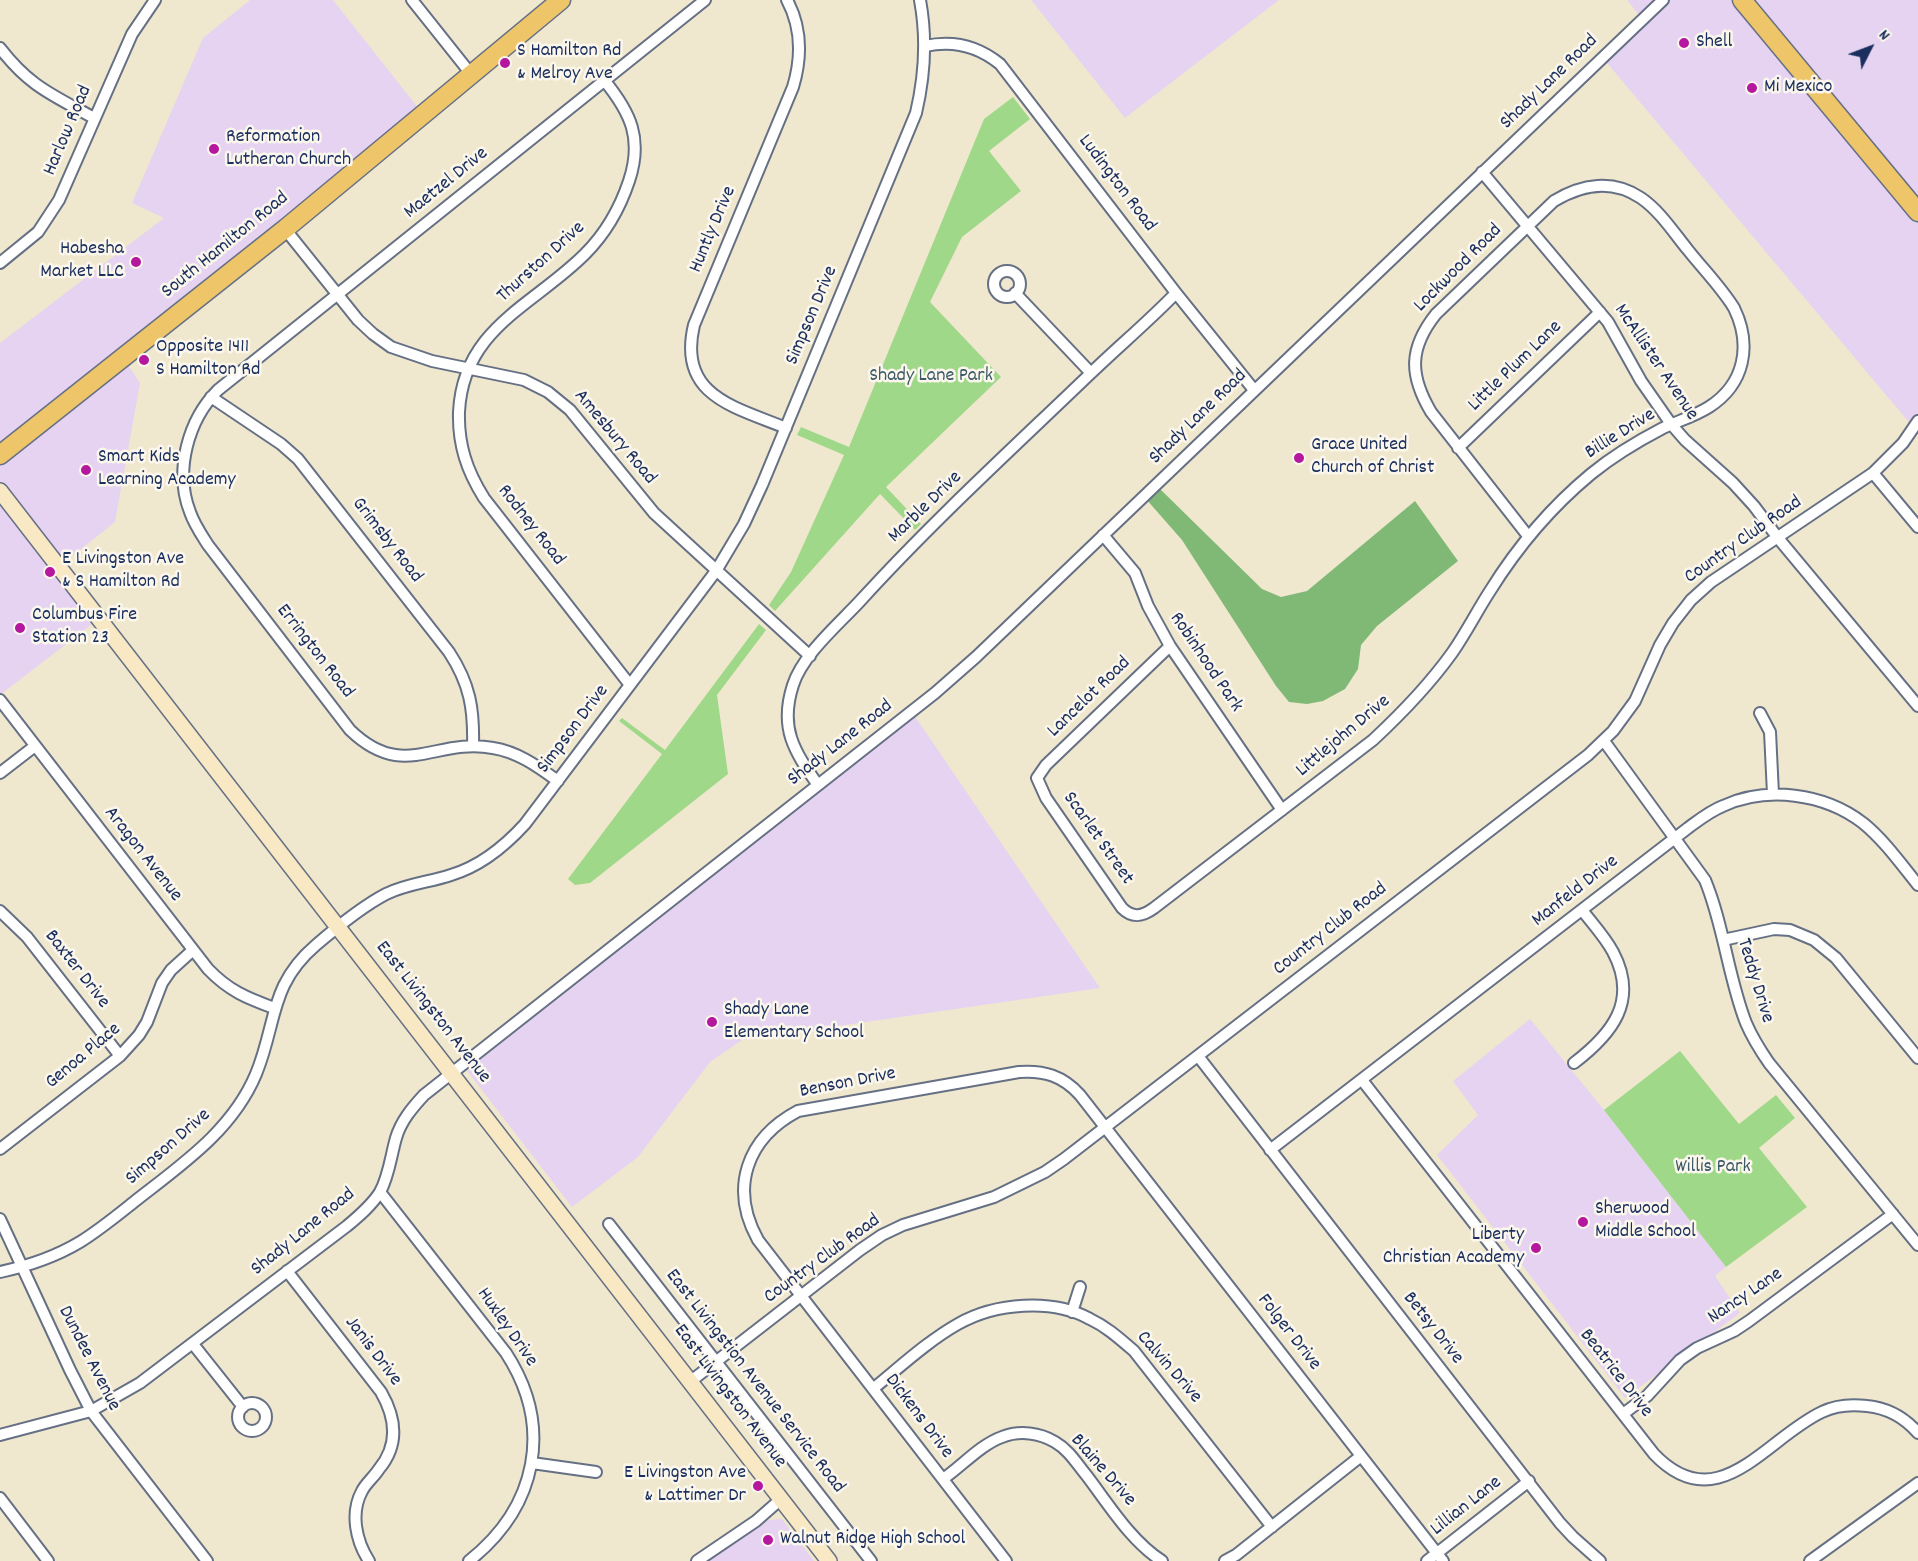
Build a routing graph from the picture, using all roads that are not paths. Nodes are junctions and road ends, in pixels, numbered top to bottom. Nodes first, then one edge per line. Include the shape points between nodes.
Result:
1 (155, 0) edge
2 (412, 0) edge
3 (561, 0) edge
4 (705, 0) edge
5 (787, 0) edge
6 (920, 0) edge
7 (1663, 0) edge
8 (1742, 0) edge
9 (925, 46) junction
10 (0, 48) edge
11 (471, 74) junction
12 (604, 80) junction
13 (94, 118) junction
14 (1482, 172) junction
15 (1603, 186) joint
16 (1918, 212) edge
17 (1528, 226) junction
18 (285, 229) junction
19 (0, 248) edge
20 (4, 260) edge
21 (1015, 293) dead end
22 (1176, 293) junction
23 (338, 294) junction
24 (1600, 312) junction
25 (468, 368) junction
26 (1091, 373) junction
27 (1254, 390) junction
28 (211, 397) junction
29 (1918, 421) edge
30 (1671, 424) junction
31 (786, 428) junction
32 (1458, 448) junction
33 (0, 455) edge
34 (1873, 473) junction
35 (0, 491) edge
36 (1918, 527) edge
37 (1103, 535) junction
38 (1528, 536) junction
39 (1778, 538) junction
40 (716, 571) junction
41 (1170, 646) junction
42 (810, 656) junction
43 (630, 685) junction
44 (0, 700) edge
45 (1918, 706) edge
46 (1760, 712) dead end
47 (1604, 741) junction
48 (35, 746) junction
49 (473, 746) junction
50 (0, 773) edge
51 (1037, 778) joint
52 (558, 781) junction
53 (818, 785) junction
54 (1773, 794) junction
55 (1282, 810) junction
56 (1676, 837) junction
57 (1918, 885) edge
58 (0, 910) edge
59 (1582, 910) junction
60 (1134, 916) joint
61 (338, 928) junction
62 (1723, 940) junction
63 (193, 950) junction
64 (274, 1008) junction
65 (120, 1056) junction
66 (1198, 1056) junction
67 (1918, 1058) edge
68 (1574, 1063) dead end
69 (452, 1073) junction
70 (1362, 1080) junction
71 (1104, 1127) junction
72 (0, 1149) edge
73 (1270, 1150) junction
74 (380, 1192) junction
75 (1893, 1214) junction
76 (0, 1219) edge
77 (609, 1224) dead end
78 (1918, 1245) edge
79 (22, 1266) junction
80 (287, 1271) junction
81 (0, 1272) edge
82 (1080, 1287) dead end
83 (802, 1295) junction
84 (1072, 1312) junction
85 (193, 1344) junction
86 (715, 1362) junction
87 (691, 1381) junction
88 (874, 1388) junction
89 (243, 1407) dead end
90 (91, 1411) junction
91 (1623, 1414) junction
92 (1918, 1433) edge
93 (0, 1435) edge
94 (1361, 1456) junction
95 (532, 1463) junction
96 (596, 1472) dead end
97 (943, 1479) junction
98 (1529, 1481) junction
99 (1918, 1483) edge
100 (0, 1498) edge
101 (781, 1499) junction
102 (1272, 1527) junction
103 (1440, 1557) edge
104 (48, 1561) edge
105 (207, 1561) edge
106 (369, 1561) edge
107 (469, 1561) edge
108 (697, 1561) edge
109 (829, 1561) edge
110 (871, 1561) edge
111 (1006, 1561) edge
112 (1162, 1561) edge
113 (1225, 1561) edge
114 (1427, 1561) edge
115 (1600, 1561) edge
116 (1810, 1561) edge

1 - 13 street, Harlow Road via 132,34
2 - 11 street
3 - 11 main road, South Hamilton Road
4 - 12 street, Maetzel Drive
5 - 31 street, Huntly Drive via 795,17 801,53 799,69 690,342 695,371 707,390 725,403
6 - 9 street, Simpson Drive
7 - 14 street, Shady Lane Road
8 - 16 main road
9 - 22 street, Ludington Road via 964,46 982,51 1000,64
9 - 31 street, Simpson Drive via 923,85 916,113
10 - 13 street via 40,88
11 - 18 main road, South Hamilton Road
12 - 23 street, Maetzel Drive
12 - 25 street, Thurston Drive via 632,122 635,155 620,206 586,254 495,329
13 - 20 street, Harlow Road via 47,221
14 - 17 street, McAllister Avenue
14 - 27 street, Shady Lane Road
15 - 17 street, Lockwood Road via 1586,186 1565,194
15 - 30 street, Billie Drive via 1640,197 1656,211 1728,298 1741,326 1743,358 1729,388 1710,406
17 - 24 street, McAllister Avenue
17 - 32 street, Lockwood Road via 1436,314 1416,349 1419,389
18 - 23 street, Amesbury Road
18 - 33 main road, South Hamilton Road
19 - 20 street
21 - 26 street
22 - 26 street, Marble Drive
22 - 27 street, Ludington Road
23 - 25 street, Amesbury Road via 358,320 392,347
23 - 28 street, Maetzel Drive
24 - 30 street, McAllister Avenue
24 - 32 street, Little Plum Lane
25 - 40 street, Amesbury Road via 524,380 559,400 654,513
25 - 43 street, Rodney Road via 459,424 460,442 471,476
26 - 42 street, Marble Drive via 893,565
27 - 37 street, Shady Lane Road
28 - 49 street, Grimsby Road via 298,459 449,652 472,701
28 - 49 street, Errington Road via 191,433 183,474 189,512 208,545 362,741 376,750 408,757
29 - 34 street, Country Club Road
30 - 38 street, Billie Drive via 1598,468
30 - 39 street, McAllister Avenue via 1733,483
31 - 40 street, Simpson Drive via 744,524
32 - 38 street, Lockwood Road
34 - 36 street
34 - 39 street, Country Club Road
35 - 61 main road, East Livingston Avenue
37 - 41 street, Robinhood Park via 1135,573
37 - 53 street, Shady Lane Road via 935,693
38 - 55 street, Littlejohn Drive via 1454,651 1405,710 1373,740
39 - 45 street, McAllister Avenue
39 - 47 street, Country Club Road via 1712,582 1682,611 1660,645 1635,701
40 - 42 street, Amesbury Road
40 - 43 street, Simpson Drive
41 - 51 street, Lancelot Road
41 - 55 street, Robinhood Park
42 - 53 street, Marble Drive via 794,681 787,714 793,745
43 - 52 street, Simpson Drive
44 - 48 street, Aragon Avenue
46 - 54 street via 1770,732
47 - 56 street, Teddy Drive
47 - 66 street, Country Club Road
48 - 50 street
48 - 63 street, Aragon Avenue
49 - 52 street, Errington Road via 510,752
51 - 60 street, Scarlet Street via 1046,798 1116,899
52 - 61 street, Simpson Drive via 525,824 492,854 452,875 387,894
53 - 69 street, Shady Lane Road
54 - 56 street, Manfeld Drive via 1723,806
54 - 57 street, Manfeld Drive via 1838,807 1863,823
55 - 60 street, Littlejohn Drive via 1154,908
56 - 59 street, Manfeld Drive
56 - 62 street, Teddy Drive via 1705,880
58 - 65 street, Baxter Drive via 27,937
59 - 68 street via 1612,950 1623,985 1616,1020 1602,1040
59 - 70 street, Manfeld Drive
61 - 64 street, Simpson Drive via 293,967
61 - 69 main road, East Livingston Avenue
62 - 67 street via 1774,929 1790,930 1814,940 1836,958
62 - 75 street, Teddy Drive via 1746,1023 1756,1043
63 - 64 street, Aragon Avenue via 232,990
63 - 65 street, Genoa Place via 162,983 147,1022
64 - 79 street, Simpson Drive via 265,1046 246,1094 207,1143 95,1232 49,1258
65 - 72 street, Genoa Place
66 - 71 street, Country Club Road
66 - 73 street, Betsy Drive
69 - 74 street, Shady Lane Road via 424,1095 403,1122
69 - 87 main road, East Livingston Avenue
70 - 73 street, Manfeld Drive
70 - 91 street, Beatrice Drive
71 - 83 street, Country Club Road via 1064,1159 1027,1181 986,1200 882,1235
71 - 83 street, Benson Drive via 1064,1079 1040,1071 806,1108 781,1120 751,1156 744,1202 758,1240
71 - 94 street, Folger Drive
73 - 98 street, Betsy Drive
74 - 80 street, Shady Lane Road via 348,1226
74 - 95 street, Huxley Drive via 516,1368 533,1422
75 - 78 street, Teddy Drive
75 - 91 street, Nancy Lane via 1742,1326 1680,1360 1647,1396
76 - 79 street, Dundee Avenue
77 - 86 street, East Livingstion Avenue Service Road
79 - 81 street, Simpson Drive
79 - 90 street, Dundee Avenue
80 - 85 street, Shady Lane Road
80 - 106 street, Janis Drive via 381,1392 393,1420 390,1450 362,1491 357,1507 356,1529
82 - 84 street
83 - 86 street, Country Club Road
83 - 88 street, Dickens Drive
84 - 88 street, Calvin Drive via 1053,1307 1017,1307 980,1315 942,1335
84 - 102 street, Calvin Drive via 1112,1332 1134,1351
85 - 89 street
85 - 90 street, Shady Lane Road via 140,1383
86 - 87 street, Country Club Road
86 - 110 street, East Livingstion Avenue Service Road
87 - 101 main road, East Livingston Avenue
88 - 97 street, Dickens Drive
90 - 93 street, Shady Lane Road
90 - 105 street, Dundee Avenue
91 - 92 street, Beatrice Drive via 1663,1463 1678,1474 1696,1479 1722,1478 1737,1471 1808,1420 1833,1407 1859,1405 1883,1409
94 - 102 street
94 - 103 street, Folger Drive
95 - 96 street
95 - 107 street, Huxley Drive via 510,1518
97 - 111 street, Dickens Drive
97 - 112 street, Blaine Drive via 1003,1436 1029,1433 1048,1438 1071,1455 1134,1537
98 - 103 street, Lillian Lane
98 - 115 street, Betsy Drive via 1573,1537
99 - 116 street
100 - 104 street
101 - 108 street
101 - 109 main road, East Livingston Avenue
102 - 113 street
103 - 114 street, Lillian Lane

